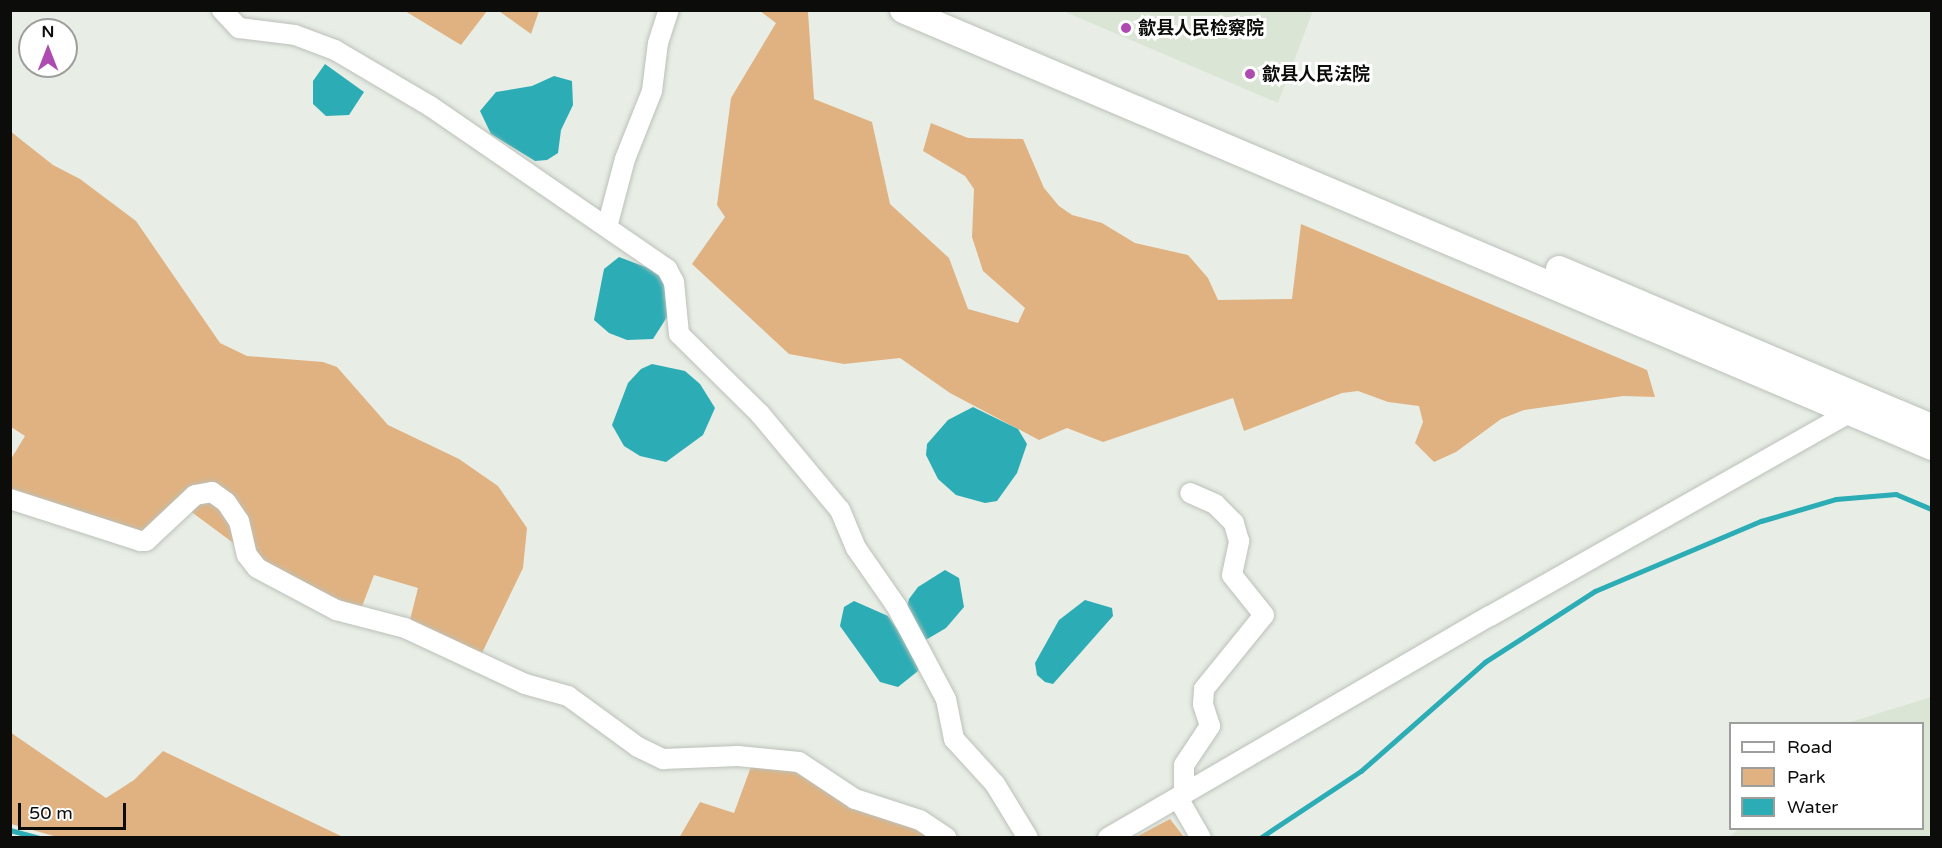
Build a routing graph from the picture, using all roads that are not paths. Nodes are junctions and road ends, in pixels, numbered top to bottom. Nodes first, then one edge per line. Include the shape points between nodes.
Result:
1 (222, 10) edge
2 (669, 10) edge
3 (903, 10) edge
4 (947, 10) edge
5 (607, 227) junction
6 (1850, 412) junction
7 (1932, 427) edge
8 (1932, 447) edge
9 (1191, 493) dead end
10 (10, 499) edge
11 (1181, 796) junction
12 (947, 837) edge
13 (1028, 837) edge
14 (1108, 837) edge
15 (1201, 837) edge

1 - 5 street via 239,28 295,34 334,50 430,106
2 - 5 street via 658,43 652,91 624,159
3 - 6 main road
4 - 7 main road
5 - 13 street via 667,268 673,277 677,324 685,343 760,414 840,510 856,548 897,607 946,699 954,739 995,784
6 - 8 main road
6 - 11 street
9 - 11 street via 1215,504 1234,523 1239,541 1232,575 1264,615 1204,689 1203,705 1210,726 1184,765
10 - 12 street via 146,541 195,495 212,492 226,502 239,521 247,555 257,568 336,610 405,628 525,684 568,696 638,747 663,759 738,756 799,762 855,799 920,820
11 - 14 street
11 - 15 street

